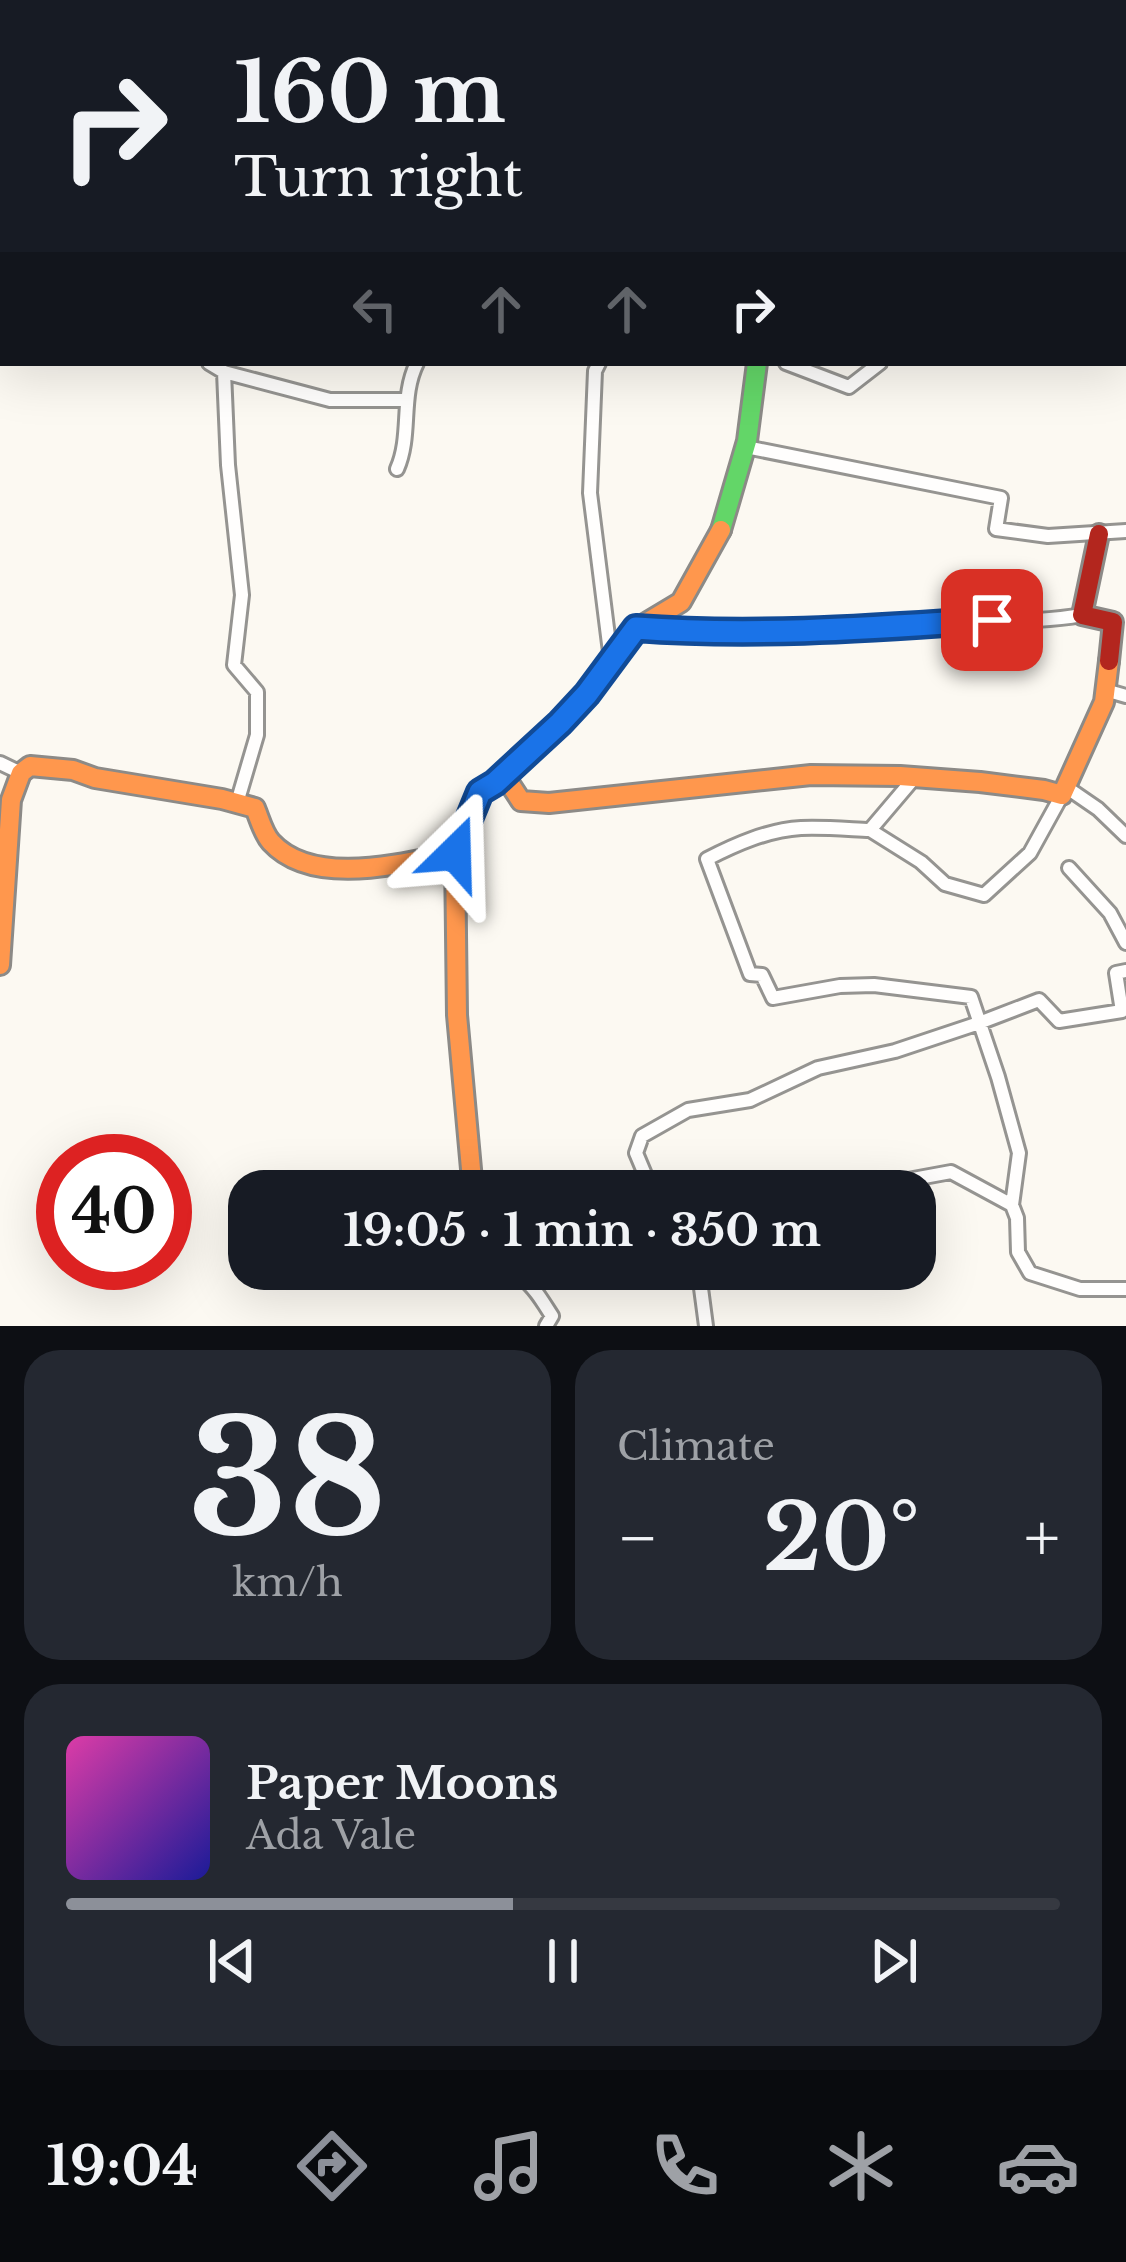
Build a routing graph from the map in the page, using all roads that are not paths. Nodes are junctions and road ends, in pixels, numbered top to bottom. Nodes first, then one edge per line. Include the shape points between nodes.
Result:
1 (214, 366) edge
2 (416, 366) edge
3 (757, 366) edge
4 (793, 366) edge
5 (876, 366) edge
6 (597, 367) edge
7 (224, 372) junction
8 (406, 400) junction
9 (746, 446) junction
10 (397, 470) dead end
11 (1126, 531) edge
12 (1099, 534) junction
13 (1082, 615) junction
14 (636, 628) junction
15 (611, 661) junction
16 (1105, 690) junction
17 (1126, 696) edge
18 (0, 763) edge
19 (21, 773) junction
20 (504, 775) junction
21 (915, 777) junction
22 (1064, 791) junction
23 (237, 803) junction
24 (870, 830) junction
25 (1126, 836) edge
26 (455, 853) junction
27 (1069, 868) dead end
28 (1126, 943) edge
29 (0, 965) edge
30 (1126, 970) edge
31 (980, 1023) junction
32 (471, 1170) edge
33 (643, 1170) edge
34 (936, 1175) edge
35 (1012, 1205) junction
36 (1126, 1289) edge
37 (535, 1290) edge
38 (702, 1290) edge
39 (547, 1326) edge
40 (706, 1326) edge

1 - 7 street
2 - 8 street
3 - 9 street
4 - 5 street via 849,387
6 - 15 street via 590,493
7 - 8 street via 330,400
7 - 23 street via 242,595 233,664 257,692 257,735
8 - 10 street
9 - 12 street via 1001,498 996,529
9 - 14 street via 722,529 681,602
11 - 12 street
12 - 13 street
13 - 14 street via 849,631
13 - 16 street via 1113,622
14 - 15 street
15 - 20 street
16 - 17 street
16 - 22 street
18 - 19 street
19 - 23 street via 30,766 73,770
19 - 29 street via 11,800
20 - 21 street via 521,801 548,803 811,775
20 - 26 street via 480,792
21 - 22 street
21 - 24 street
22 - 24 street via 1030,854 984,896 945,884
22 - 25 street
23 - 26 street via 255,808 272,844 298,862 354,868
24 - 31 street via 777,831 707,859 750,974 762,975 773,998 874,985 971,997
26 - 32 street via 457,1016
27 - 28 street
30 - 31 street via 1116,973 1122,1011 1059,1021 1039,1000
31 - 33 street via 818,1068 750,1100 688,1111 642,1136 636,1153
31 - 35 street via 1019,1153
34 - 35 street via 951,1172
35 - 36 street via 1018,1252 1030,1273 1080,1289
37 - 39 street via 552,1316
38 - 40 street

